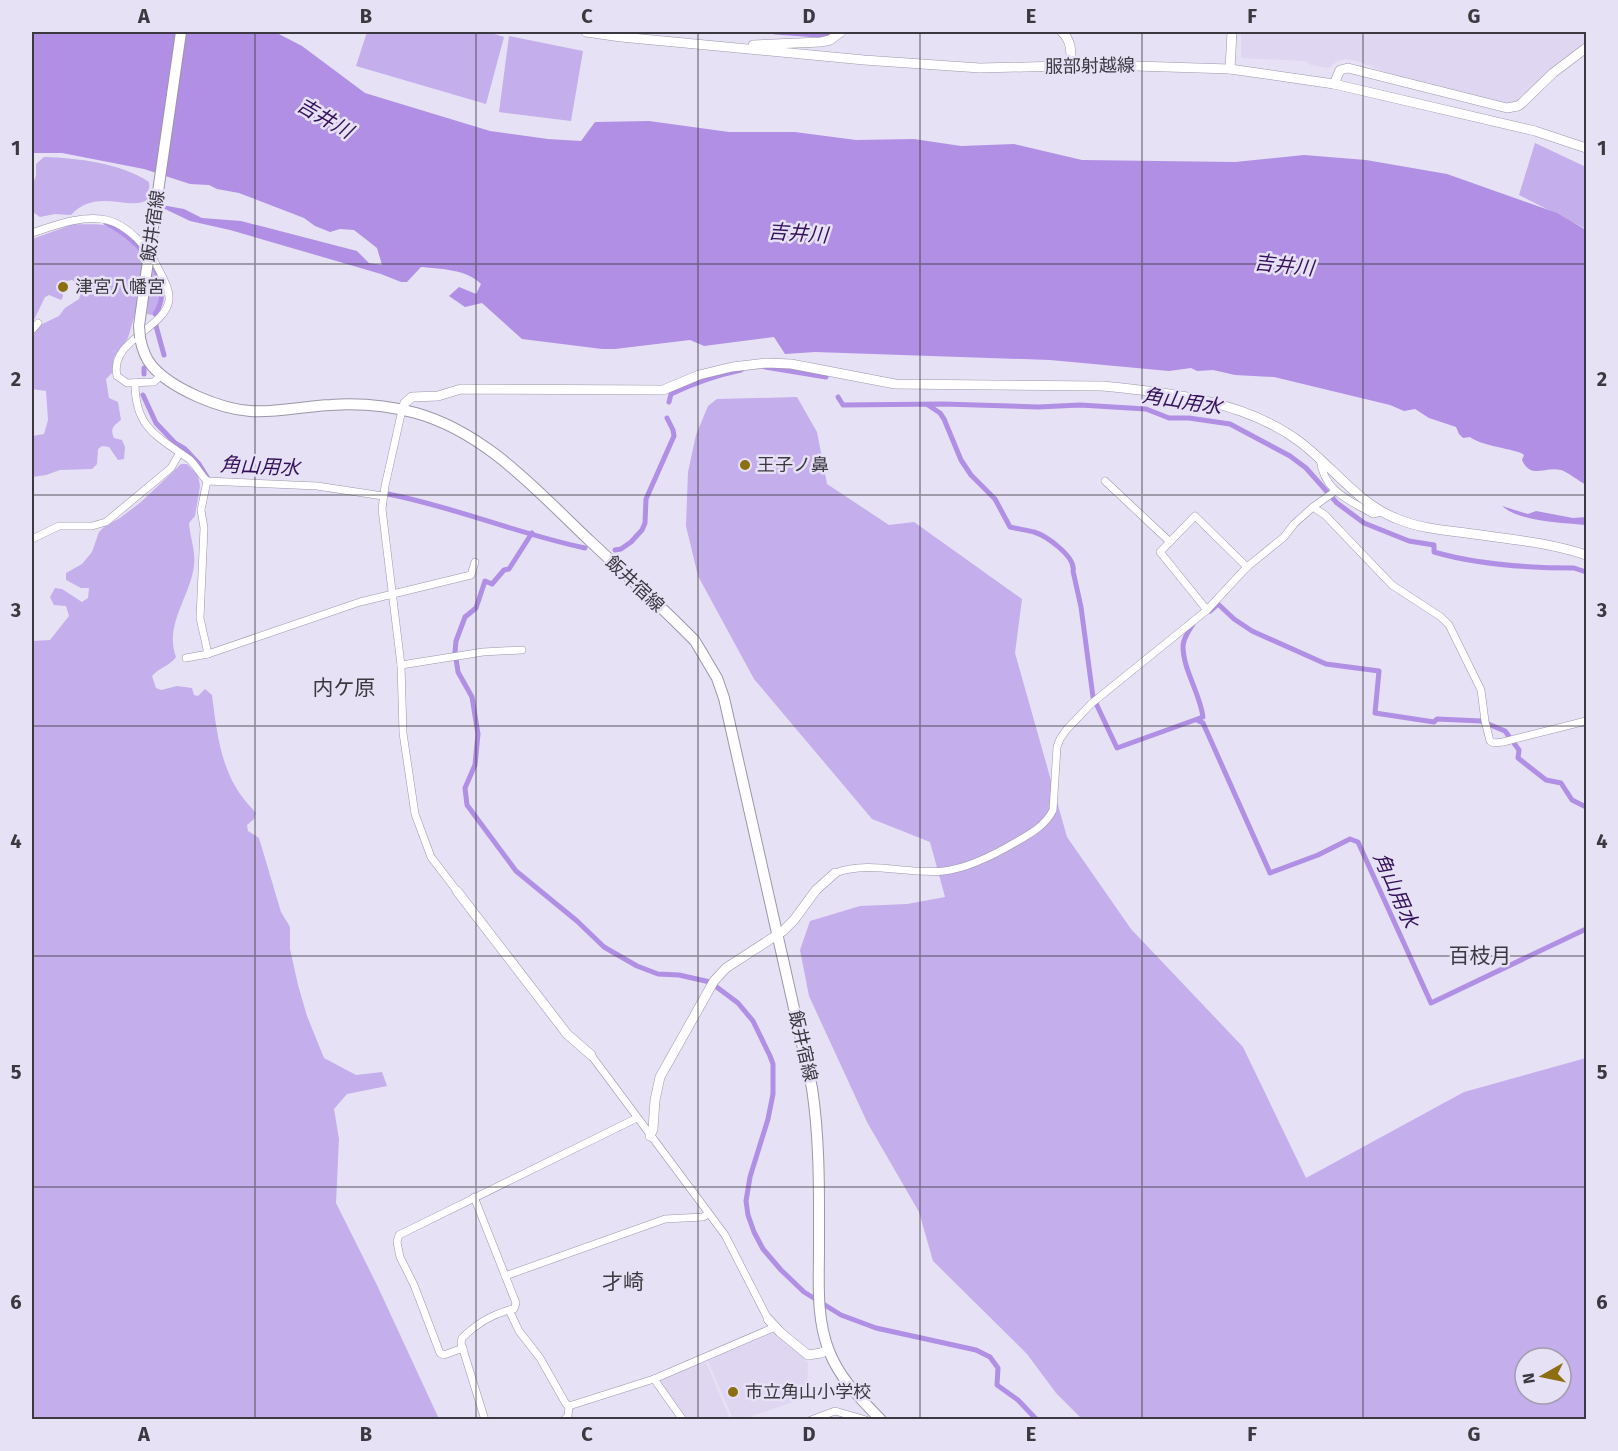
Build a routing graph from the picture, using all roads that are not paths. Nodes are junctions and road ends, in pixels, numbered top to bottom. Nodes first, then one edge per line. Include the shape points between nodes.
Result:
1 (181, 32) edge
2 (586, 32) edge
3 (841, 32) edge
4 (1062, 32) edge
5 (1232, 32) edge
6 (733, 48) junction
7 (1587, 48) edge
8 (1071, 65) junction
9 (1230, 69) junction
10 (1334, 84) junction
11 (1587, 148) edge
12 (32, 233) edge
13 (38, 323) dead end
14 (32, 330) edge
15 (161, 375) junction
16 (135, 383) junction
17 (402, 410) junction
18 (179, 454) junction
19 (1320, 459) junction
20 (207, 481) junction
21 (1106, 482) dead end
22 (1334, 492) junction
23 (383, 496) junction
24 (1313, 507) junction
25 (1381, 512) junction
26 (32, 539) edge
27 (1170, 542) junction
28 (1587, 555) edge
29 (475, 562) dead end
30 (1247, 567) junction
31 (392, 595) junction
32 (1207, 610) junction
33 (522, 650) dead end
34 (208, 654) junction
35 (186, 658) dead end
36 (400, 665) junction
37 (1587, 721) edge
38 (835, 873) joint
39 (457, 891) joint
40 (777, 935) junction
41 (591, 1056) joint
42 (637, 1118) junction
43 (650, 1136) junction
44 (474, 1197) junction
45 (708, 1214) junction
46 (505, 1276) junction
47 (509, 1310) junction
48 (768, 1319) joint
49 (775, 1328) junction
50 (463, 1348) junction
51 (828, 1350) junction
52 (654, 1379) junction
53 (569, 1406) junction
54 (485, 1419) edge
55 (564, 1419) edge
56 (682, 1419) edge
57 (812, 1419) edge
58 (866, 1419) edge
59 (876, 1419) edge
60 (881, 1419) edge

1 - 15 main road, 飯井宿線, bridge via 139,332 145,355
2 - 6 street, 服部射越線
3 - 6 street via 821,42
4 - 8 street via 1070,45
5 - 9 street
6 - 8 street, 服部射越線 via 981,68
7 - 10 street via 1513,108 1348,68 1340,70
8 - 9 street, 服部射越線
9 - 10 street, 服部射越線
10 - 11 street, 服部射越線 via 1535,131
12 - 16 street via 63,222 106,219 135,236 155,262 168,291 168,304 130,342 117,363 121,381
13 - 14 street
15 - 16 street via 154,382
15 - 17 main road, 飯井宿線 via 209,401 244,411 340,404
16 - 18 street via 137,406 146,424
17 - 19 street via 412,397 438,396 460,389 663,390 732,367 791,364 895,384 1102,386 1209,402 1279,427
17 - 23 street
17 - 40 main road, 飯井宿線 via 458,430 501,458 695,641 724,698
18 - 20 street via 195,465
18 - 26 street via 171,468 106,522 59,526
19 - 22 street
19 - 25 street
20 - 23 street via 317,486
20 - 34 street via 201,510 204,528 200,618
21 - 27 street
22 - 24 street
22 - 25 street via 1373,514
23 - 31 street via 382,520
24 - 30 street
24 - 37 street via 1326,515 1392,585 1449,625 1480,690 1490,741 1503,742
25 - 28 street via 1408,523 1542,543
27 - 30 street via 1195,516
27 - 32 street via 1160,552
29 - 31 street via 471,575
30 - 32 street
31 - 34 street via 360,602
31 - 36 street
32 - 38 street via 1092,703 1067,729 1057,747 1053,810 1037,828 999,852 960,868 920,871 859,867
33 - 36 street
34 - 35 street
36 - 39 street via 403,733 415,814 426,848
38 - 40 street
39 - 41 street via 567,1034
40 - 43 street via 726,968 704,996 660,1077
40 - 51 main road, 飯井宿線 via 817,1116 819,1296
41 - 42 street
42 - 43 street
42 - 44 street
43 - 45 street
44 - 46 street
44 - 50 street via 397,1238 403,1264 440,1353
45 - 46 street via 665,1219
45 - 48 street via 725,1235
46 - 47 street via 516,1303
47 - 50 street via 468,1331 462,1338
47 - 53 street
48 - 49 street
49 - 51 street via 808,1354
49 - 52 street
50 - 54 street
51 - 60 main road, 飯井宿線 via 850,1388
52 - 53 street
52 - 56 street
53 - 55 street
57 - 58 street via 835,1411
59 - 60 street

